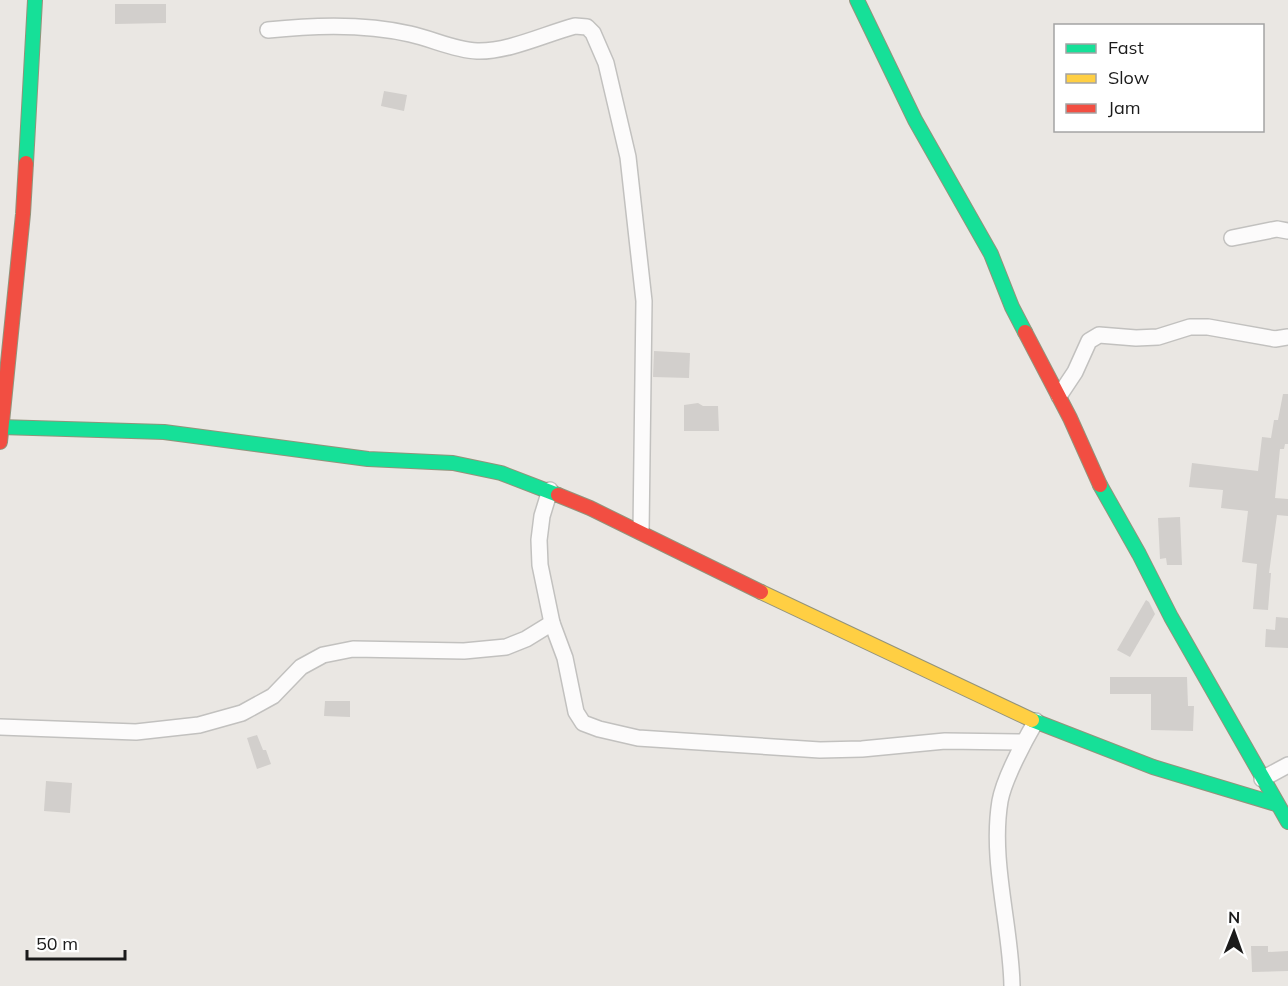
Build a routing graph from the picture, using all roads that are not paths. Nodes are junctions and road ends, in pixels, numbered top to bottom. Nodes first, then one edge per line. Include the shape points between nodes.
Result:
1 (35, 0) edge
2 (857, 0) edge
3 (268, 30) dead end
4 (1288, 231) edge
5 (1232, 238) dead end
6 (1288, 337) edge
7 (1059, 396) junction
8 (1, 427) edge
9 (0, 442) edge
10 (550, 490) junction
11 (641, 532) junction
12 (552, 623) junction
13 (1036, 720) junction
14 (0, 727) edge
15 (1024, 742) junction
16 (1288, 765) edge
17 (1262, 779) junction
18 (1276, 804) junction
19 (1288, 822) edge
20 (1012, 986) edge

1 - 8 street via 23,214
2 - 7 street via 915,120 990,254 1012,307
3 - 11 street via 380,28 478,51 575,26 587,27 592,33 606,63 628,158 644,301
4 - 5 street via 1278,229
6 - 7 street via 1275,339 1208,327 1190,327 1158,337 1099,335 1089,341
7 - 17 street via 1102,490
8 - 9 street
8 - 10 street via 164,432 368,459 453,464 501,473
10 - 11 street
10 - 12 street via 539,540
11 - 13 street
12 - 14 street via 506,647 464,651 353,649 323,655 301,667 273,696 243,713 199,725 136,732
12 - 15 street via 565,658 576,712 583,723 599,729 638,738 820,750 945,741
13 - 15 street
13 - 18 street via 1153,767
15 - 20 street via 1000,799 997,835
16 - 17 street
17 - 18 street
18 - 19 street

